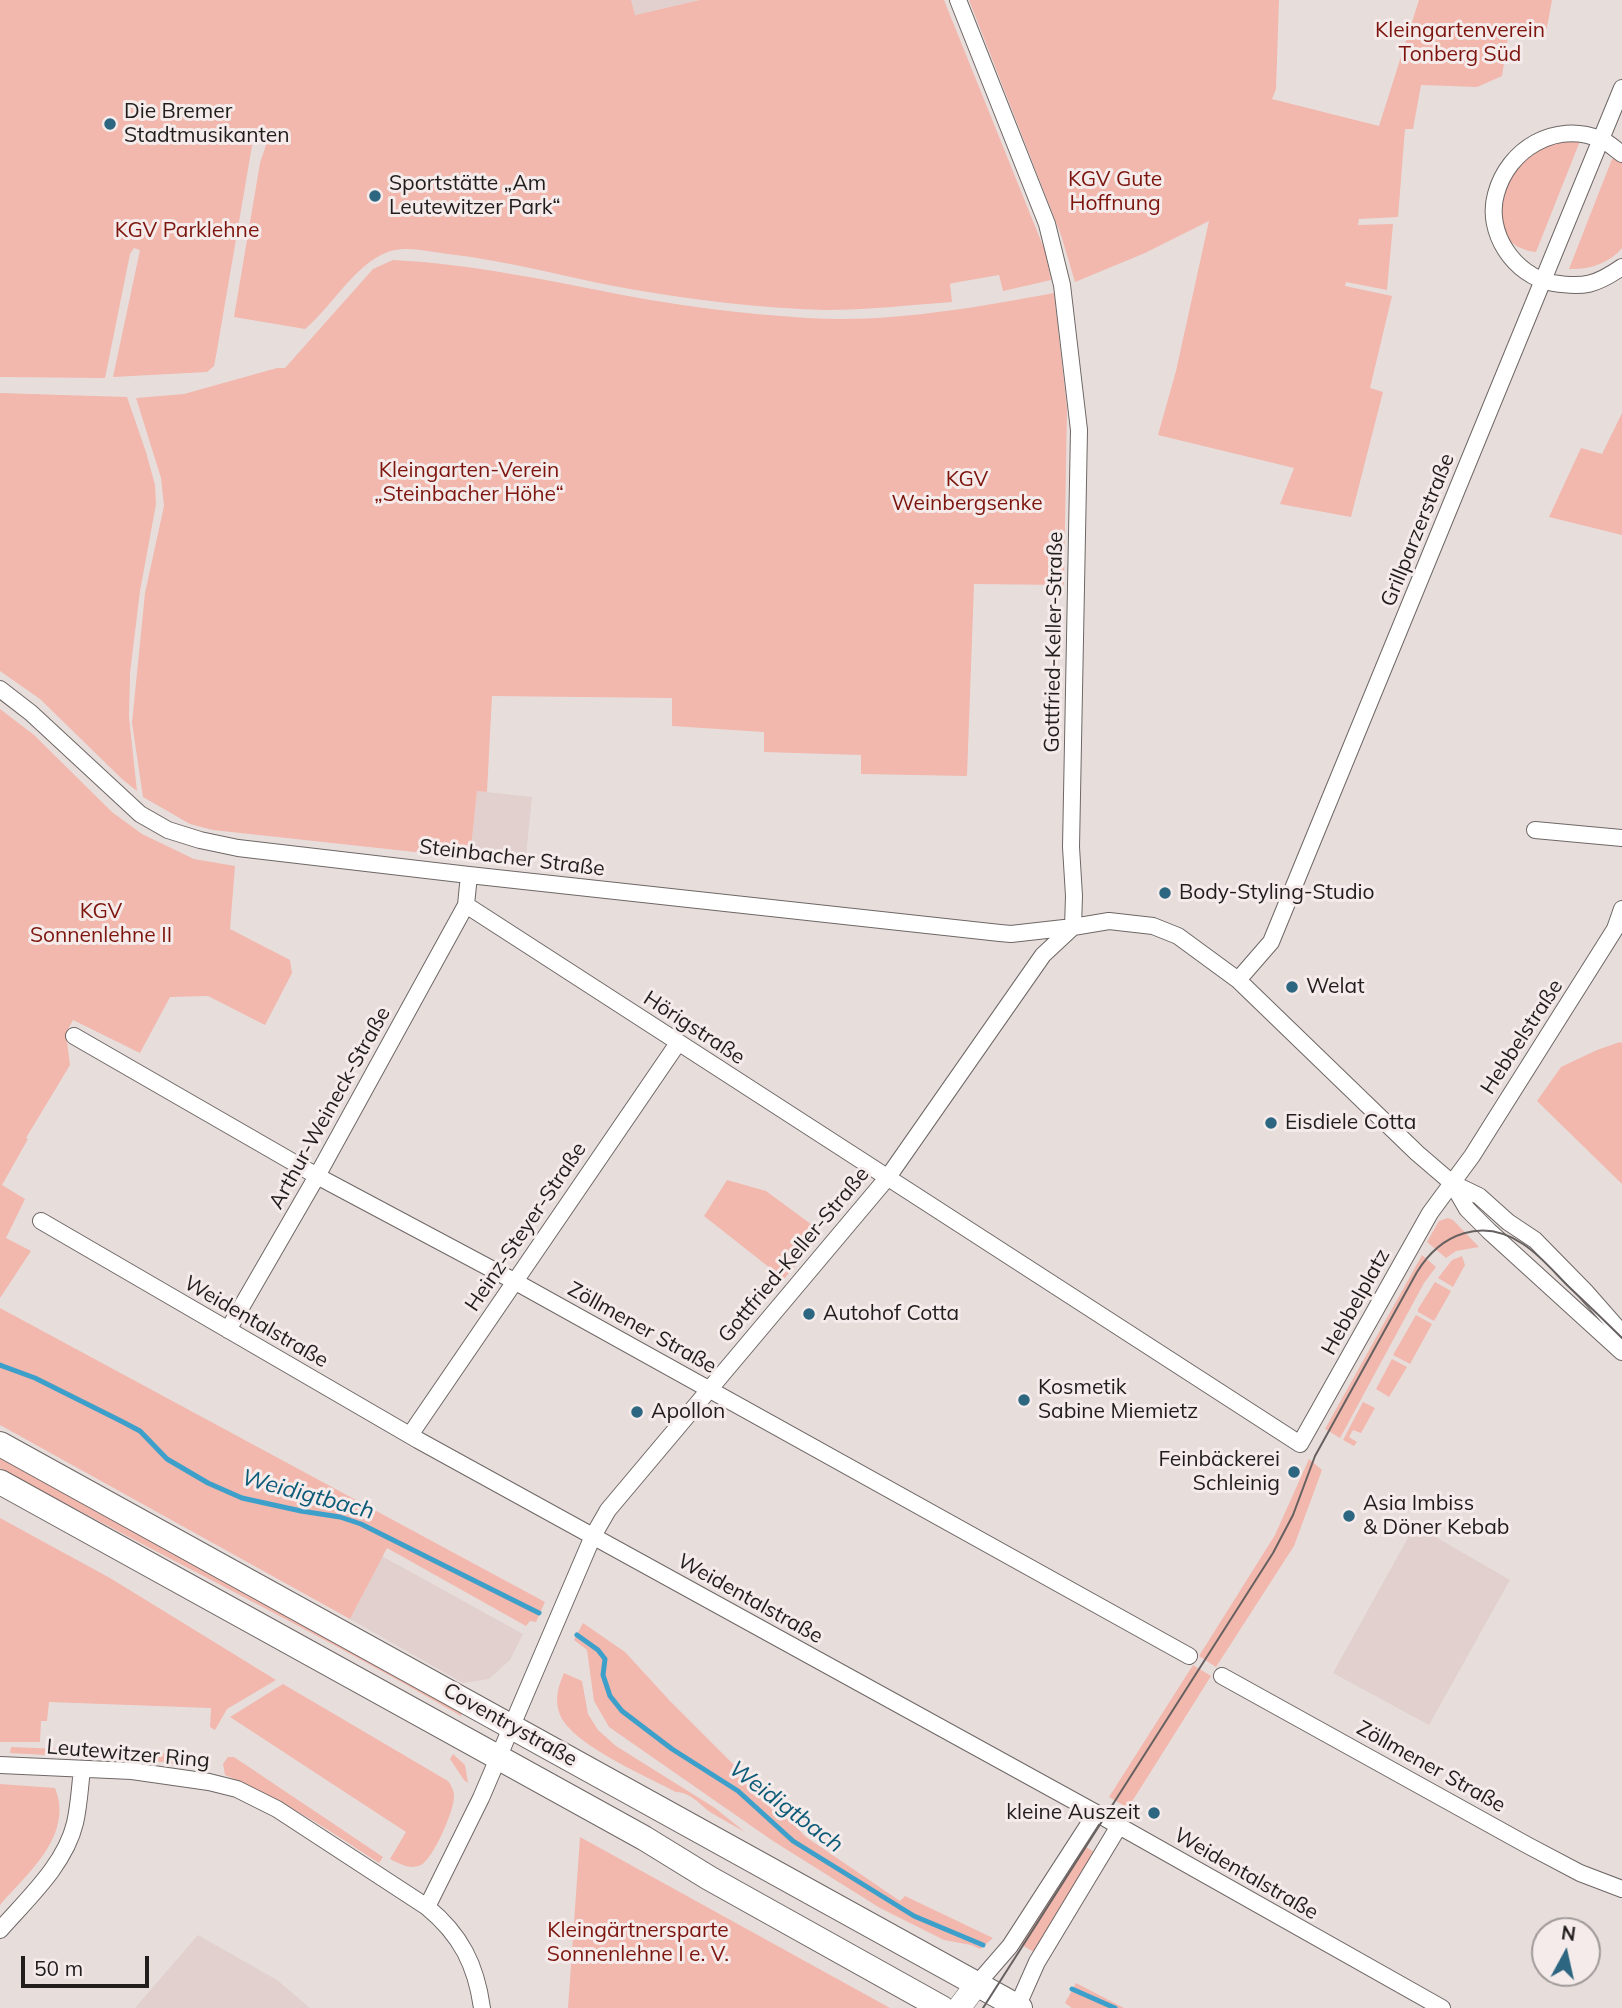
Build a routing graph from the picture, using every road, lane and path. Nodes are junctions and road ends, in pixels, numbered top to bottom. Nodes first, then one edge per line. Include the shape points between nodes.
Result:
1 (958, 0) edge
2 (1622, 88) edge
3 (1601, 139) junction
4 (1622, 154) edge
5 (1622, 267) edge
6 (1543, 281) junction
7 (0, 689) edge
8 (1535, 830) dead end
9 (1622, 838) edge
10 (470, 875) junction
11 (466, 905) junction
12 (1622, 909) edge
13 (1073, 927) junction
14 (1238, 980) junction
15 (74, 1036) dead end
16 (678, 1043) junction
17 (317, 1176) junction
18 (888, 1177) junction
19 (1452, 1183) junction
20 (41, 1221) dead end
21 (514, 1281) junction
22 (228, 1329) junction
23 (1622, 1333) edge
24 (1622, 1352) edge
25 (708, 1389) junction
26 (410, 1435) junction
27 (0, 1444) edge
28 (1300, 1444) joint
29 (0, 1482) edge
30 (593, 1536) junction
31 (1189, 1656) dead end
32 (1222, 1676) dead end
33 (512, 1726) junction
34 (498, 1758) junction
35 (0, 1765) edge
36 (82, 1769) junction
37 (1097, 1813) junction
38 (1119, 1826) junction
39 (1622, 1889) edge
40 (427, 1907) junction
41 (0, 1930) edge
42 (977, 1984) junction
43 (1018, 2007) edge
44 (482, 2008) edge
45 (942, 2008) edge
46 (959, 2008) edge
47 (1442, 2008) edge

1 - 13 street, Gottfried-Keller-Straße via 1046,224 1062,285 1079,430
2 - 3 street, Grillparzerstraße
3 - 4 street
3 - 6 street, Grillparzerstraße
3 - 6 street via 1560,134 1525,148 1507,166 1495,195 1495,221 1503,246 1514,262
5 - 6 street via 1603,280 1577,287
6 - 14 street, Grillparzerstraße via 1271,942
7 - 10 street, Steinbacher Straße via 132,807 168,830 238,848
8 - 9 street
10 - 11 street
10 - 13 street, Steinbacher Straße via 1011,934
11 - 16 street, Hörigstraße
11 - 17 street, Arthur-Weineck-Straße
12 - 19 street, Hebbelstraße via 1615,929 1550,1034
13 - 14 street, Steinbacher Straße via 1109,921 1153,926 1178,936
13 - 18 street, Gottfried-Keller-Straße via 1043,955
14 - 19 street, Steinbacher Straße
15 - 17 street, Zöllmener Straße
16 - 18 street, Hörigstraße
16 - 21 street, Heinz-Steyer-Straße
17 - 21 street, Zöllmener Straße
17 - 22 street, Arthur-Weineck-Straße
18 - 25 street, Gottfried-Keller-Straße
18 - 28 street, Hörigstraße
19 - 23 street via 1479,1196 1535,1240
19 - 24 street via 1467,1209 1489,1231
19 - 28 street, Hebbelplatz via 1430,1213
20 - 22 street, Weidentalstraße
21 - 25 street, Zöllmener Straße
21 - 26 street, Heinz-Steyer-Straße
22 - 26 street, Weidentalstraße
25 - 30 street, Gottfried-Keller-Straße via 608,1510
25 - 31 street, Zöllmener Straße
26 - 30 street, Weidentalstraße
27 - 33 main road, Coventrystraße
29 - 34 main road, Coventrystraße
30 - 33 street, Gottfried-Keller-Straße
30 - 37 street, Weidentalstraße
32 - 39 street, Zöllmener Straße via 1527,1845
33 - 34 street, Gottfried-Keller-Straße
33 - 42 main road, Coventrystraße
34 - 40 street
34 - 45 main road, Coventrystraße
35 - 36 street, Leutewitzer Ring
36 - 40 street, Leutewitzer Ring via 132,1771 237,1789 277,1809
36 - 41 street via 75,1824 66,1847
37 - 38 street, Weidentalstraße
37 - 42 street via 1010,1946
38 - 43 street via 1037,1962
38 - 47 street, Weidentalstraße
40 - 44 street, Leutewitzer Ring via 457,1937 478,1978
42 - 43 main road, Coventrystraße
42 - 46 main road

